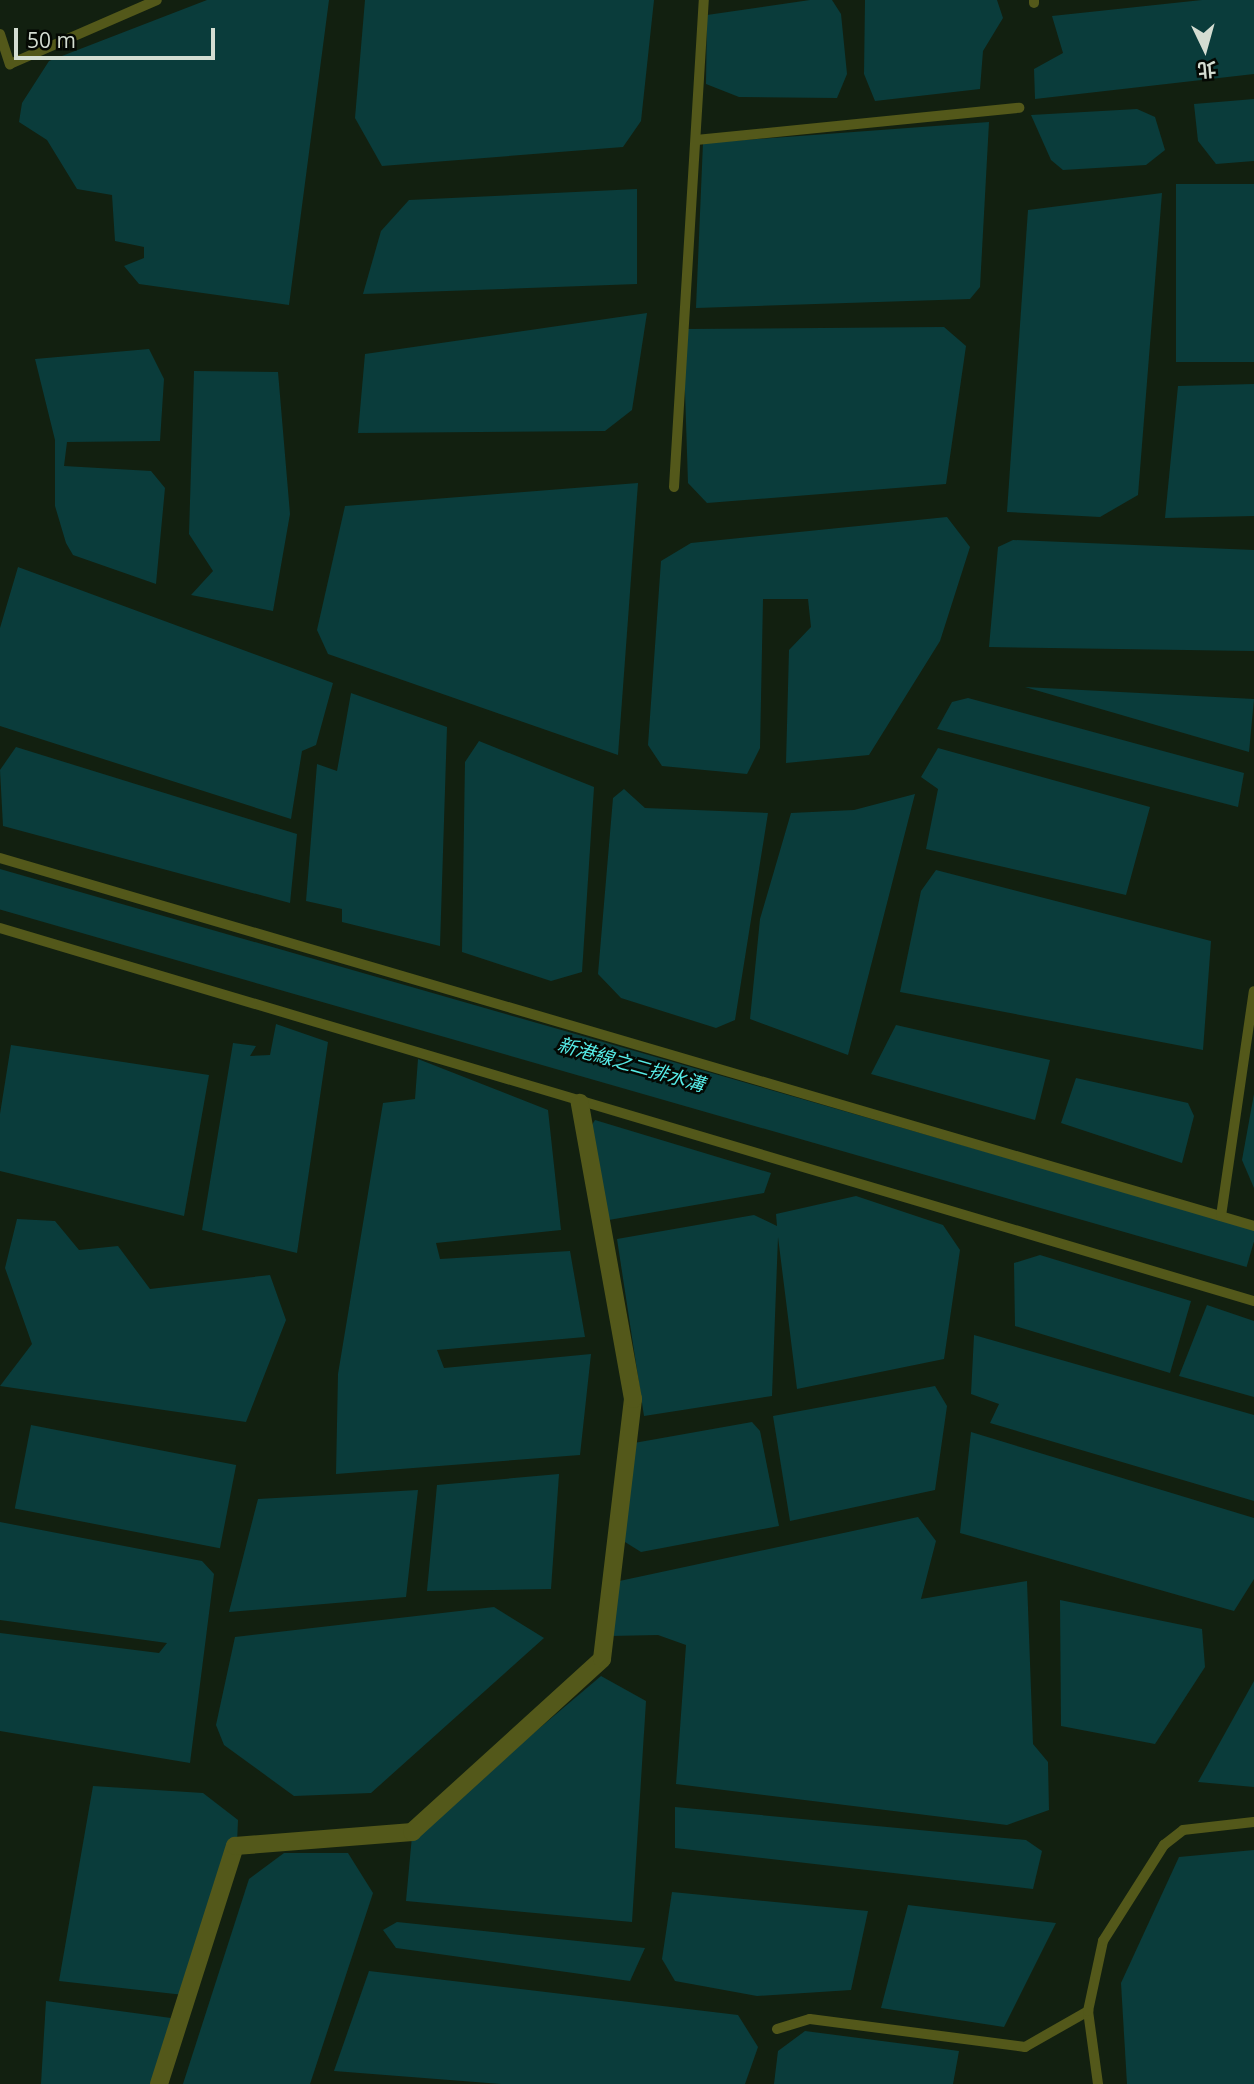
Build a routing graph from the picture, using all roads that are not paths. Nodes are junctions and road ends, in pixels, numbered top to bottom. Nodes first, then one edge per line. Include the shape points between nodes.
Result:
1 (157, 0) edge
2 (704, 0) edge
3 (0, 34) edge
4 (1019, 108) dead end
5 (696, 140) junction
6 (674, 487) dead end
7 (0, 858) edge
8 (0, 928) edge
9 (1254, 991) edge
10 (580, 1103) junction
11 (1221, 1216) junction
12 (1254, 1226) edge
13 (1254, 1301) edge
14 (1254, 1822) edge
15 (1088, 2011) junction
16 (777, 2029) dead end
17 (159, 2084) edge
18 (1098, 2084) edge

1 - 3 lane via 10,64
2 - 5 lane
4 - 5 lane
5 - 6 lane
7 - 11 lane
8 - 10 lane
9 - 11 lane
10 - 13 lane
10 - 17 street via 633,1399 602,1658 412,1832 234,1846
11 - 12 lane
14 - 15 lane via 1183,1830 1164,1845 1103,1941
15 - 16 lane via 1025,2047 810,2019
15 - 18 lane

